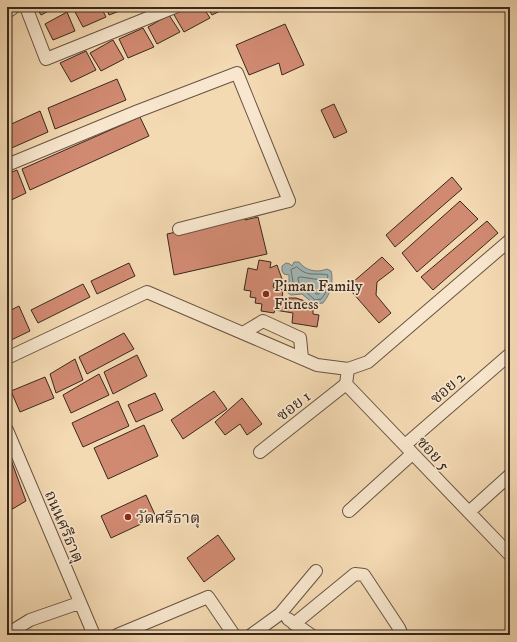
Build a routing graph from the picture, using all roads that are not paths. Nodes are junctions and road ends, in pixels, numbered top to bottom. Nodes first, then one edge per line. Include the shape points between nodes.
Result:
1 (14, 7) edge
2 (26, 7) edge
3 (175, 7) edge
4 (7, 12) edge
5 (7, 165) edge
6 (179, 229) dead end
7 (510, 240) edge
8 (243, 333) junction
9 (510, 354) edge
10 (7, 358) edge
11 (302, 358) junction
12 (348, 369) junction
13 (346, 384) junction
14 (7, 430) edge
15 (408, 450) junction
16 (260, 452) dead end
17 (510, 474) edge
18 (349, 511) dead end
19 (469, 512) junction
20 (510, 555) edge
21 (316, 571) dead end
22 (79, 603) junction
23 (280, 614) junction
24 (294, 624) junction
25 (9, 633) dead end
26 (94, 635) edge
27 (117, 635) edge
28 (234, 635) edge
29 (251, 635) edge
30 (311, 635) edge
31 (402, 635) edge

1 - 4 street
2 - 3 street via 46,59
5 - 6 street via 237,73 289,201
7 - 12 street via 368,362
8 - 10 street via 147,292
8 - 11 street
8 - 11 street via 263,321 300,338
9 - 15 street, ซอย 2
11 - 12 street via 317,365
12 - 13 street
13 - 15 street, ซอย 5
13 - 16 street, ซอย 1
14 - 22 street, ถนนศรีธาตุ
15 - 18 street, ซอย 2
15 - 19 street, ซอย 5
17 - 19 street
19 - 20 street, ซอย 5
21 - 23 street
22 - 25 street via 30,620
22 - 26 street, ถนนศรีธาตุ
23 - 24 street
23 - 29 street
24 - 30 street
24 - 31 street via 355,574 364,575 372,585
27 - 28 street via 208,597

